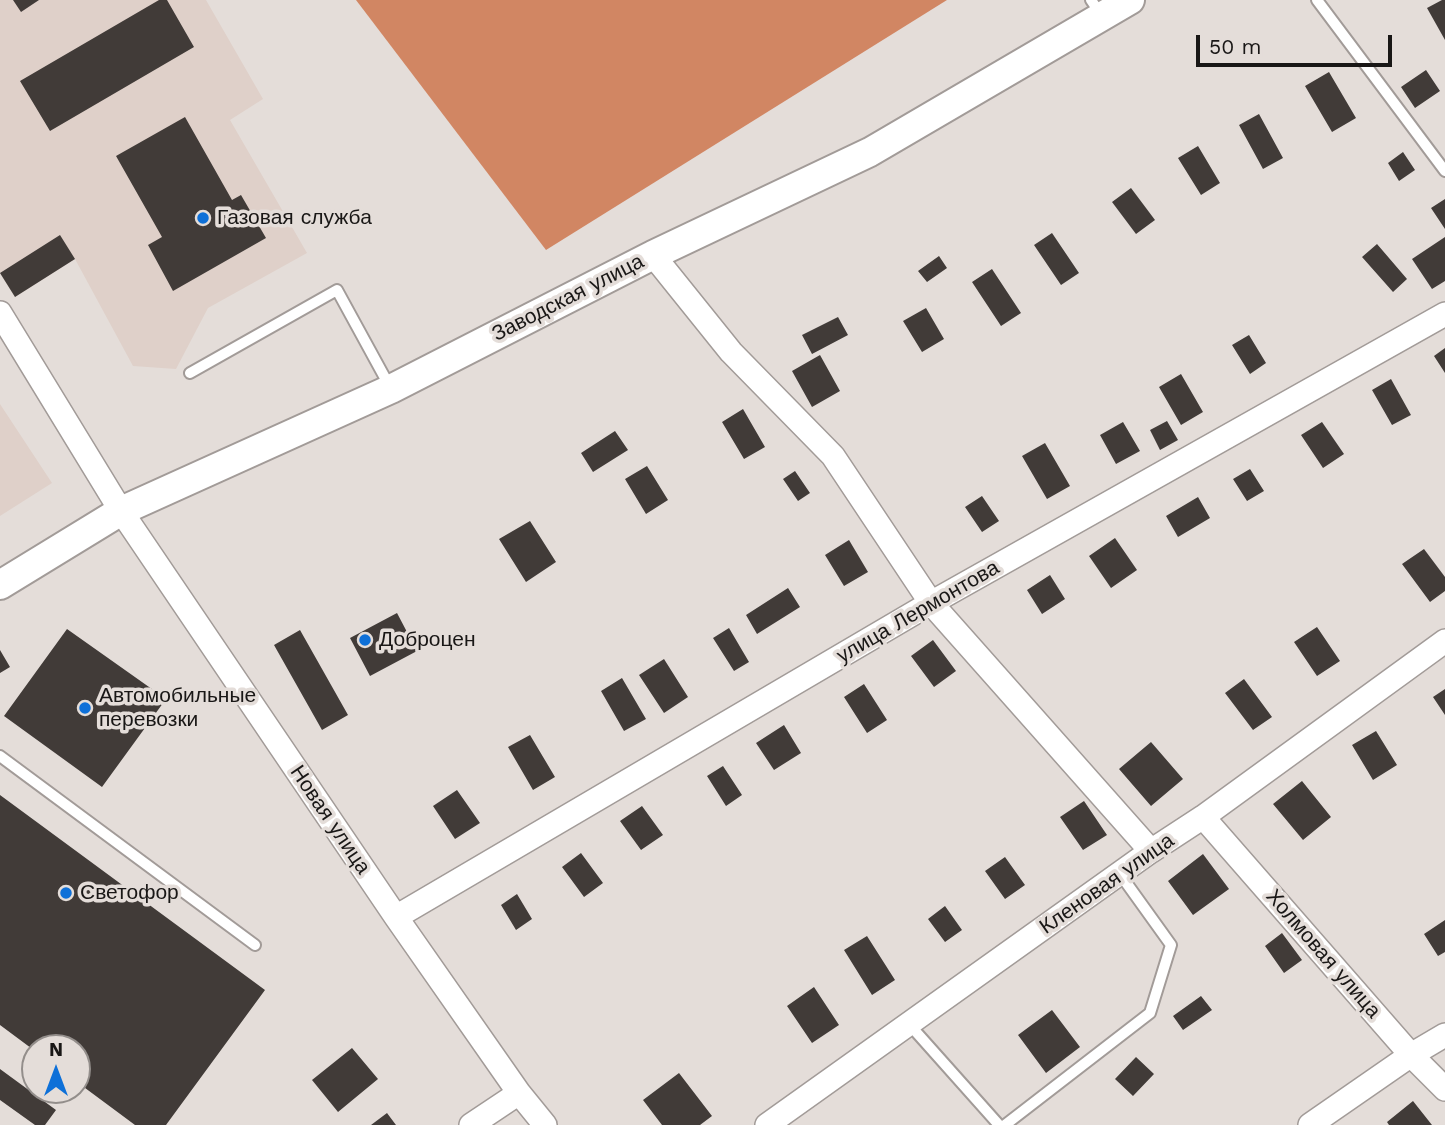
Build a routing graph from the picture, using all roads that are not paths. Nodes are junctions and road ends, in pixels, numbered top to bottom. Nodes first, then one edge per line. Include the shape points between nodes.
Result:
1 (1130, 0) edge
2 (1317, 0) edge
3 (1096, 8) edge
4 (1445, 171) edge
5 (653, 255) junction
6 (0, 313) edge
7 (1445, 314) edge
8 (190, 373) dead end
9 (391, 389) junction
10 (121, 511) junction
11 (0, 585) edge
12 (931, 603) junction
13 (1445, 641) edge
14 (0, 756) edge
15 (1203, 817) junction
16 (1151, 851) junction
17 (1120, 874) junction
18 (396, 917) junction
19 (255, 945) dead end
20 (909, 1024) junction
21 (1445, 1035) edge
22 (1411, 1055) junction
23 (1445, 1089) edge
24 (519, 1093) junction
25 (471, 1125) edge
26 (545, 1125) edge
27 (767, 1125) edge
28 (999, 1125) edge
29 (1004, 1125) edge
30 (1310, 1125) edge

1 - 3 street, Заводская улица
2 - 4 lane
3 - 5 street, Заводская улица via 870,152
5 - 9 street, Заводская улица
5 - 12 street via 731,352 833,456
6 - 10 street, Новая улица
7 - 12 street, улица Лермонтова
8 - 9 lane via 337,290
9 - 10 street, Заводская улица
10 - 11 street, Заводская улица
10 - 18 street, Новая улица
12 - 16 street
12 - 18 street, улица Лермонтова
13 - 15 street, Кленовая улица
14 - 19 lane
15 - 16 street, Кленовая улица
15 - 22 street, Холмовая улица
16 - 17 street, Кленовая улица
17 - 20 street, Кленовая улица
17 - 29 lane via 1171,945 1150,1013
18 - 24 street, Новая улица
20 - 27 street, Кленовая улица
20 - 28 lane
21 - 22 street
22 - 23 street, Холмовая улица
22 - 30 street
24 - 25 street
24 - 26 street, Новая улица

